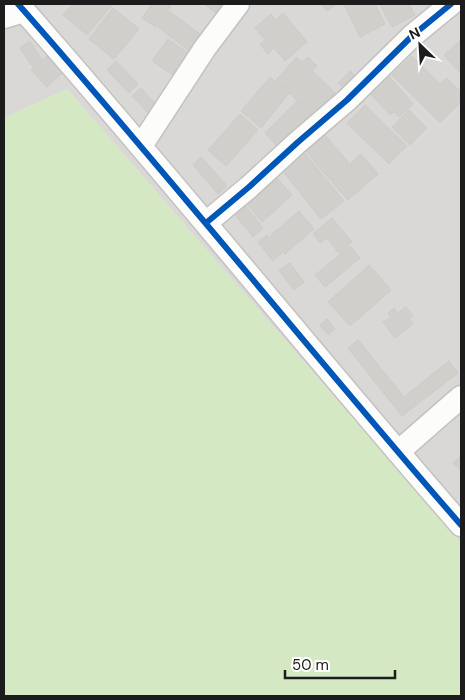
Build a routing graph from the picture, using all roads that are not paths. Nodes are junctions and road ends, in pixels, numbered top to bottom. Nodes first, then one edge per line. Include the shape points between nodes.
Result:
1 (238, 4) edge
2 (451, 4) edge
3 (15, 10) edge
4 (141, 146) junction
5 (206, 223) junction
6 (461, 397) edge
7 (398, 452) junction
8 (461, 525) edge

1 - 4 street
2 - 5 street
3 - 4 street
4 - 5 street
5 - 7 street
6 - 7 street
7 - 8 street

